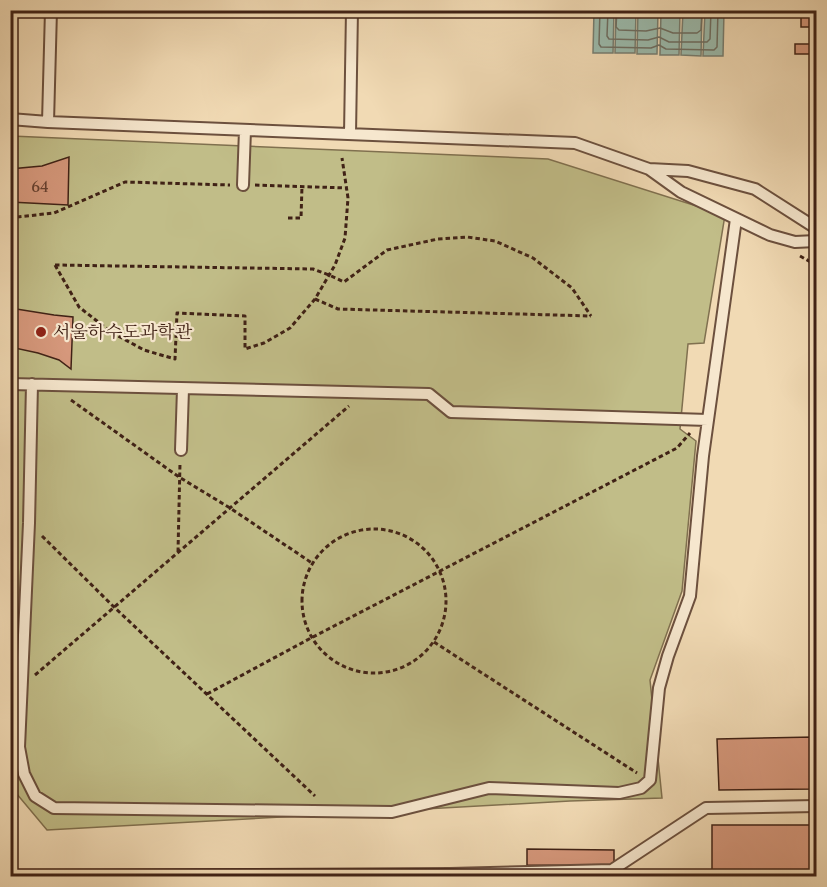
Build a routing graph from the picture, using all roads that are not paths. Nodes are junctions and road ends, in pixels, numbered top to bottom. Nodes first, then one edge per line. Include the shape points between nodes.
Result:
1 (51, 10) edge
2 (352, 10) edge
3 (10, 119) edge
4 (48, 122) junction
5 (244, 130) junction
6 (350, 134) junction
7 (649, 169) junction
8 (243, 185) road end
9 (736, 219) junction
10 (816, 228) edge
11 (816, 241) edge
12 (10, 384) edge
13 (32, 384) junction
14 (183, 388) junction
15 (708, 420) junction
16 (182, 450) road end
17 (816, 806) edge
18 (31, 876) edge

1 - 4 lane
2 - 6 lane
3 - 4 lane
4 - 5 lane
5 - 6 lane
5 - 8 lane
6 - 7 lane via 575,143
7 - 9 lane via 681,192
7 - 10 lane via 688,171 755,189
9 - 11 lane via 770,236 795,242
9 - 15 lane
12 - 13 lane
13 - 14 lane
13 - 15 lane via 19,747 24,774 35,796 54,808 392,812 489,788 619,793 641,788 650,780 659,688 690,596
14 - 15 lane via 429,394 451,412
14 - 16 lane
17 - 18 lane via 706,808 612,870

